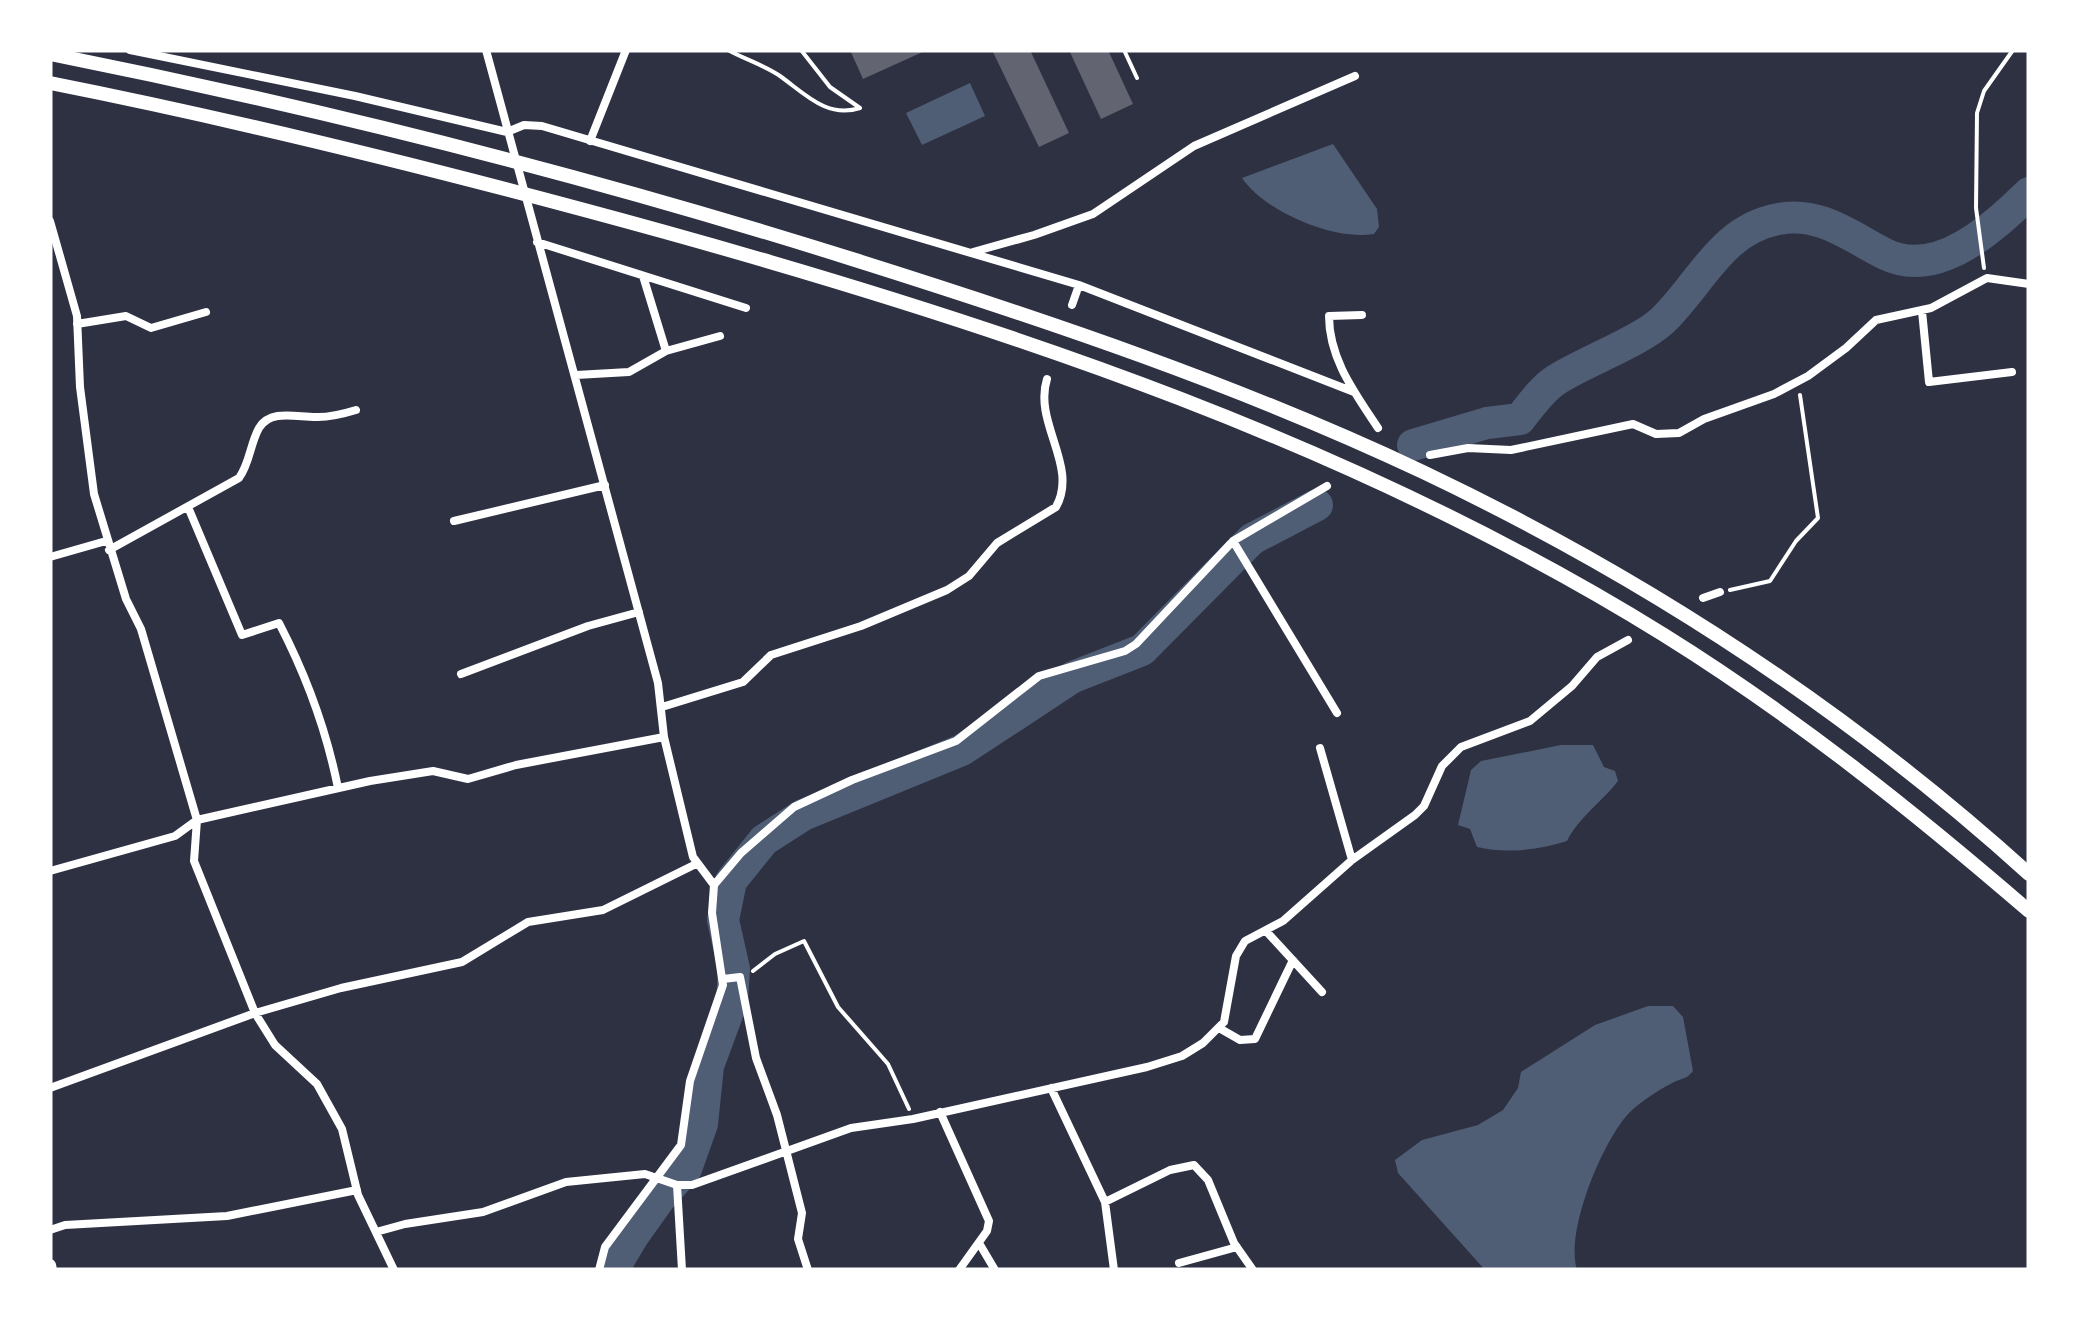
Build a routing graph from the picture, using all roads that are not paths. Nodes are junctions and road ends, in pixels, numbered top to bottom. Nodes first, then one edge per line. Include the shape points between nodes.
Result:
1 (130, 50) edge
2 (486, 50) edge
3 (626, 50) edge
4 (728, 50) edge
5 (801, 50) edge
6 (1124, 50) edge
7 (50, 54) edge
8 (1355, 76) dead end
9 (1137, 78) dead end
10 (50, 83) edge
11 (507, 132) junction
12 (590, 140) junction
13 (50, 220) edge
14 (537, 242) junction
15 (973, 252) junction
16 (643, 276) junction
17 (2029, 284) edge
18 (1079, 286) junction
19 (1072, 305) dead end
20 (746, 308) dead end
21 (1922, 310) junction
22 (206, 312) dead end
23 (1362, 315) dead end
24 (78, 324) junction
25 (720, 336) dead end
26 (666, 352) junction
27 (2012, 372) dead end
28 (576, 375) junction
29 (1047, 379) dead end
30 (1354, 392) junction
31 (356, 410) dead end
32 (1378, 428) dead end
33 (1430, 455) dead end
34 (605, 485) junction
35 (1327, 486) dead end
36 (188, 507) junction
37 (454, 521) dead end
38 (1233, 541) junction
39 (108, 546) junction
40 (50, 556) edge
41 (1720, 592) road end
42 (1702, 598) dead end
43 (639, 612) junction
44 (1628, 640) dead end
45 (461, 674) dead end
46 (662, 708) junction
47 (1337, 713) dead end
48 (664, 737) junction
49 (1320, 748) dead end
50 (338, 788) junction
51 (197, 820) junction
52 (1352, 860) junction
53 (696, 864) junction
54 (50, 871) edge
55 (2029, 874) edge
56 (714, 885) junction
57 (2029, 911) edge
58 (1266, 930) junction
59 (1293, 960) junction
60 (723, 979) junction
61 (1322, 992) dead end
62 (255, 1013) junction
63 (1218, 1028) junction
64 (50, 1088) edge
65 (1051, 1088) junction
66 (940, 1112) junction
67 (788, 1151) junction
68 (656, 1177) junction
69 (677, 1185) junction
70 (357, 1190) junction
71 (1105, 1202) junction
72 (50, 1230) edge
73 (376, 1232) junction
74 (979, 1243) junction
75 (1236, 1247) junction
76 (1178, 1263) dead end
77 (394, 1270) edge
78 (599, 1270) edge
79 (682, 1270) edge
80 (808, 1270) edge
81 (959, 1270) edge
82 (995, 1270) edge
83 (1114, 1270) edge
84 (1253, 1270) edge

1 - 11 street
2 - 11 street
3 - 12 street
4 - 5 lane via 828,108 860,108 830,87
6 - 9 lane
7 - 55 highway via 533,167 788,239 1034,317 1225,387 1424,472 1595,562 1747,656 1903,768
8 - 15 street via 1194,146 1093,214
10 - 57 highway via 307,138 778,264 1016,340 1217,414 1411,498 1579,585 1731,678 1884,789
11 - 12 street via 533,125
11 - 14 street
12 - 15 street
13 - 24 street
14 - 16 street
14 - 28 street
15 - 18 street
16 - 20 street
16 - 26 street
17 - 21 street via 1987,278
18 - 19 street
18 - 30 street
21 - 27 street via 1930,382
21 - 33 street via 1876,320 1798,381 1668,436 1633,424 1511,450
22 - 24 street via 151,328 126,316
23 - 30 street via 1329,316 1332,348
24 - 39 street via 94,494
25 - 26 street
26 - 28 street via 628,372
28 - 34 street
29 - 46 street via 1043,400 1064,482 1056,507 997,543 948,590 770,655 743,682
30 - 32 street
31 - 36 street via 266,419 238,478
34 - 37 street
34 - 43 street
35 - 38 street
36 - 39 street
36 - 50 street via 242,635 279,623 310,683
38 - 47 street
38 - 56 street via 1136,644 1039,676 956,741 794,808
39 - 40 street
39 - 51 street
41 - 42 street
43 - 45 street
43 - 46 street
44 - 52 street via 1596,657 1530,721 1461,747 1442,766 1424,806
46 - 48 street
48 - 50 street via 468,779 434,772
48 - 53 street
49 - 52 street
50 - 51 street
51 - 54 street via 175,836
51 - 62 street via 194,861
52 - 58 street
53 - 56 street
53 - 62 street via 603,910 528,922 462,962
56 - 60 street
58 - 59 street
58 - 63 street via 1245,941 1236,956
59 - 61 street
59 - 63 street via 1255,1038 1240,1040
60 - 67 street via 740,978 756,1058
60 - 68 street via 690,1081 681,1145
62 - 64 street
62 - 70 street via 275,1044 317,1084 342,1129
63 - 65 street via 1182,1056
65 - 66 street
65 - 71 street
66 - 67 street via 851,1128
66 - 74 street via 986,1209 987,1231
67 - 69 street
67 - 80 street
68 - 69 street
68 - 73 street via 566,1182 483,1212
68 - 78 street via 605,1248
69 - 79 street
70 - 72 street via 227,1216
70 - 73 street
71 - 75 street via 1170,1170 1194,1166 1208,1180
71 - 83 street
73 - 77 street
74 - 81 street
74 - 82 street
75 - 76 street
75 - 84 street

